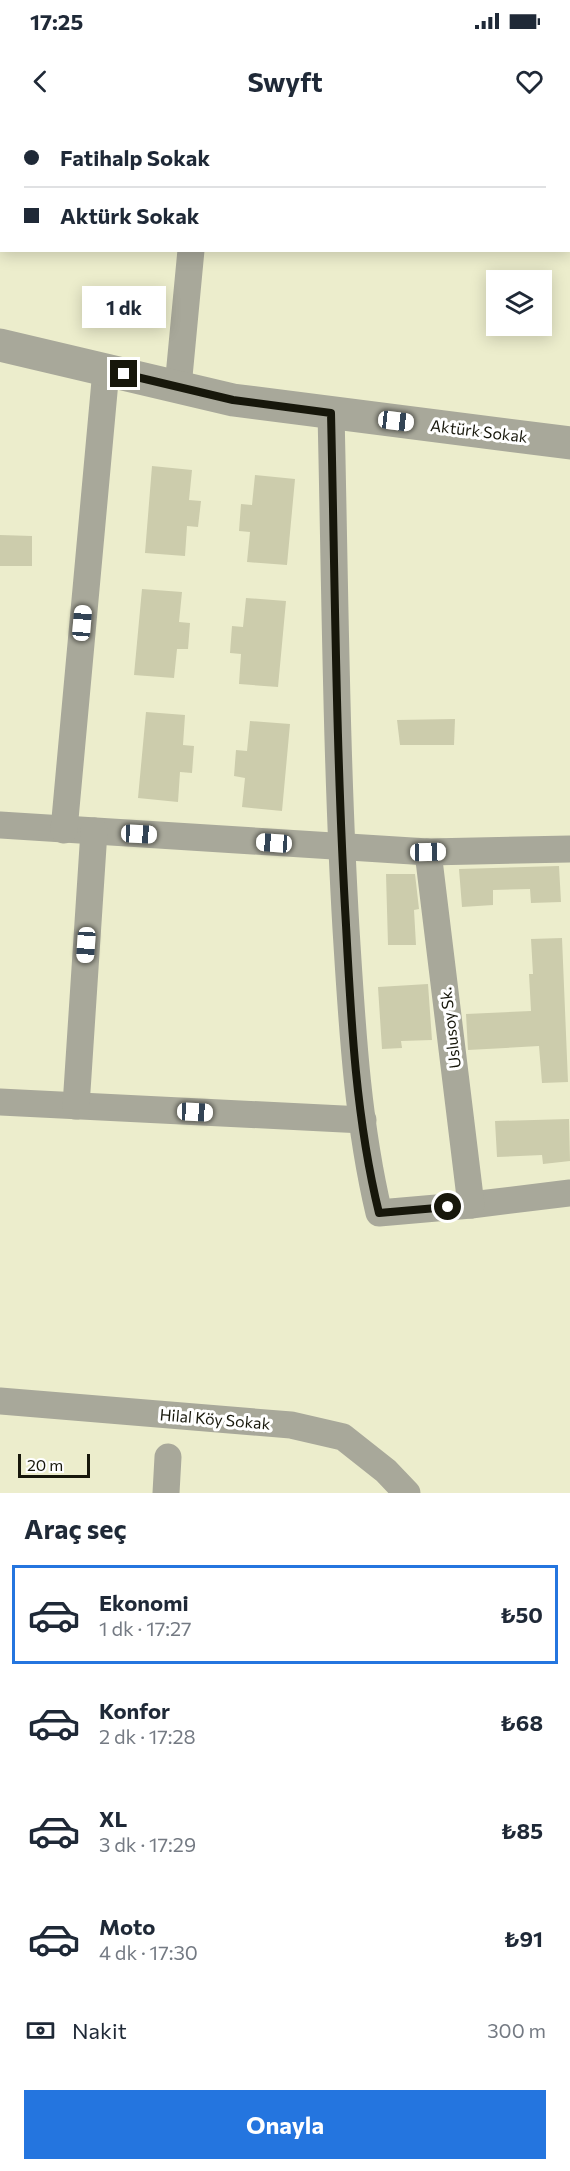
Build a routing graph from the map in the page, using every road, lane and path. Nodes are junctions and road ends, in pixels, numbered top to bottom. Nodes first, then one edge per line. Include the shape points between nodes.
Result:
1 (191, 252) edge
2 (0, 345) edge
3 (106, 370) junction
4 (178, 387) junction
5 (331, 413) junction
6 (570, 443) edge
7 (0, 825) edge
8 (64, 830) junction
9 (94, 831) junction
10 (341, 847) junction
11 (570, 850) edge
12 (428, 852) junction
13 (0, 1102) edge
14 (76, 1106) junction
15 (363, 1120) junction
16 (570, 1192) edge
17 (471, 1205) junction
18 (0, 1401) edge
19 (168, 1457) dead end
20 (166, 1493) edge
21 (407, 1493) edge

1 - 4 street
2 - 3 street, Aktürk Sokak
3 - 4 street, Aktürk Sokak
3 - 8 street
4 - 5 street, Aktürk Sokak via 233,400
5 - 6 street, Aktürk Sokak
5 - 10 street
7 - 8 street
8 - 9 street
9 - 10 street
9 - 14 street
10 - 12 street
10 - 15 street via 354,1058
11 - 12 street
12 - 17 street, Uslusoy Sk.
13 - 14 street
14 - 15 street
15 - 17 street via 379,1213
16 - 17 street
18 - 21 street, Hilal Köy Sokak via 291,1425 343,1437
19 - 20 street

